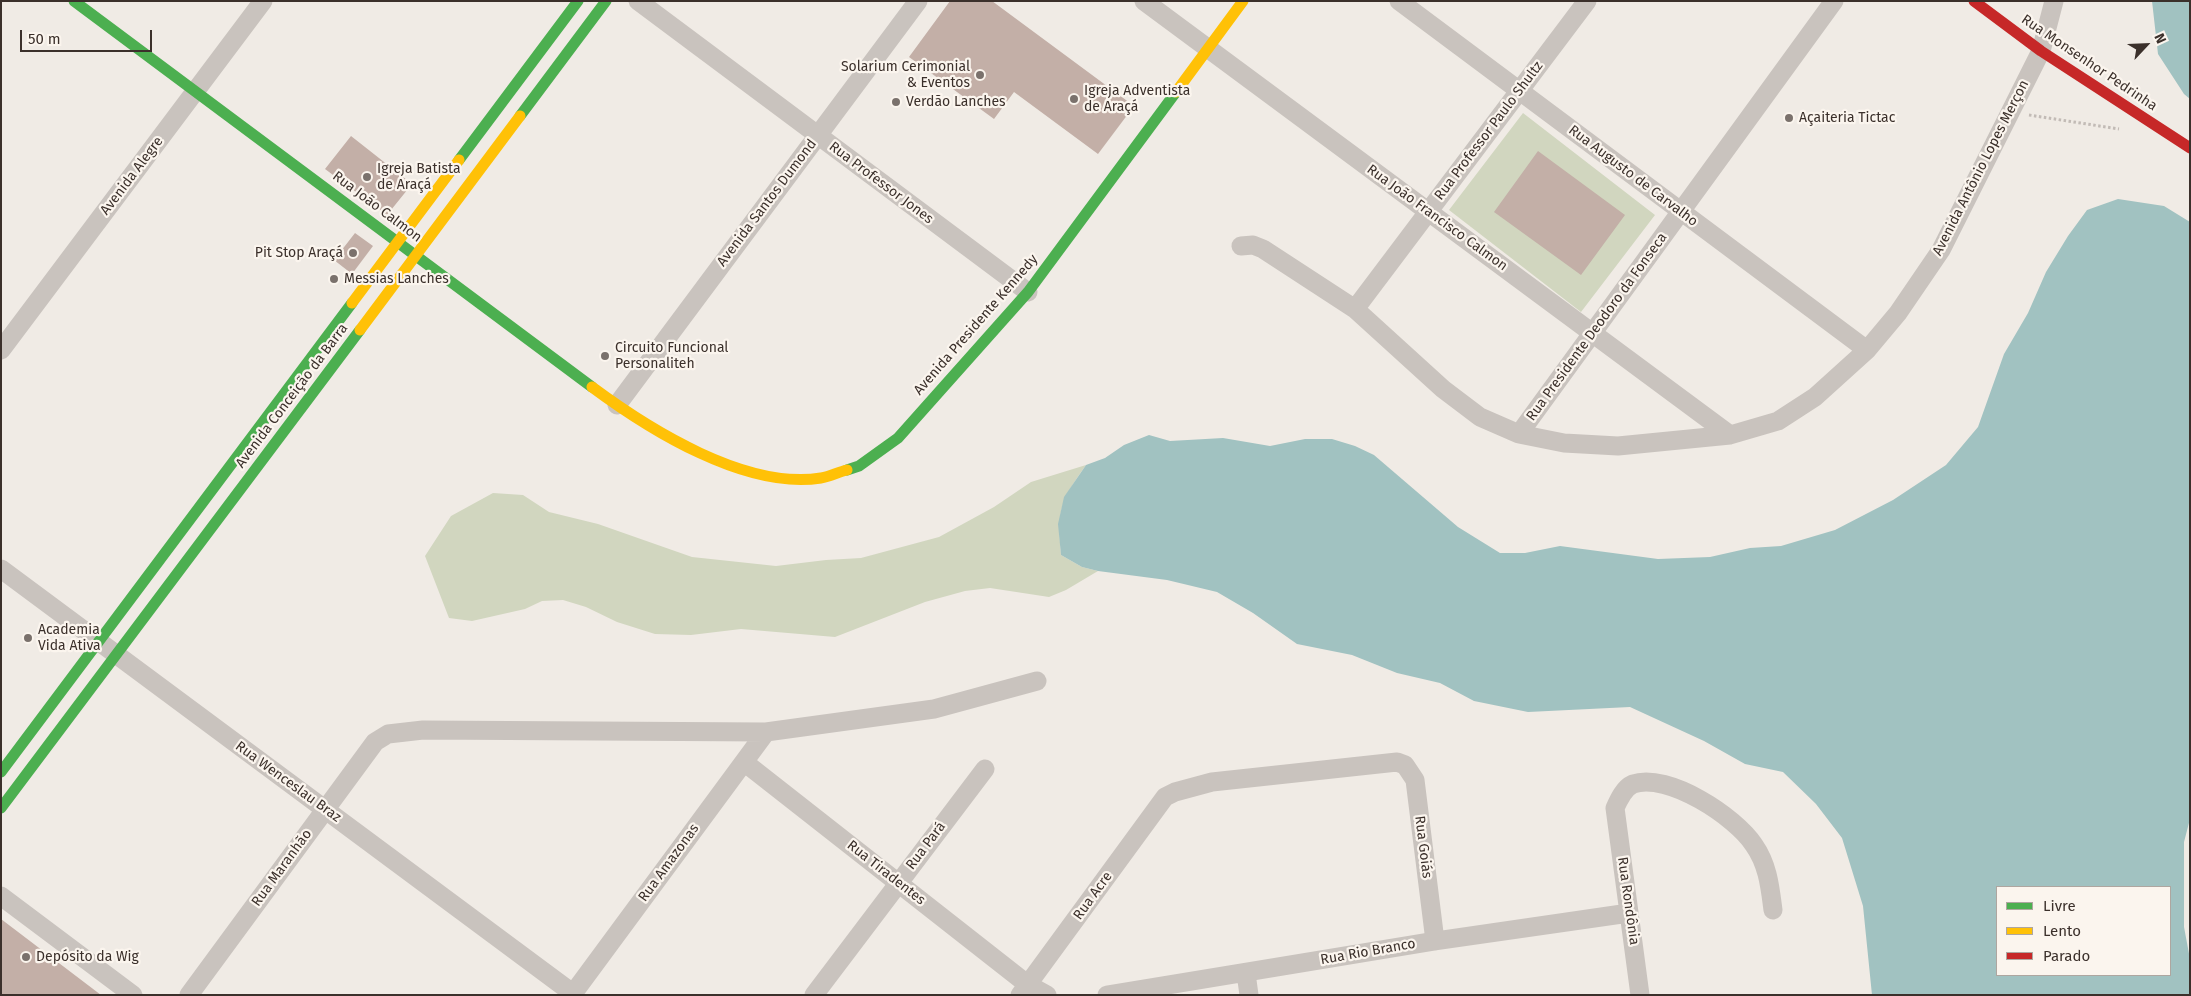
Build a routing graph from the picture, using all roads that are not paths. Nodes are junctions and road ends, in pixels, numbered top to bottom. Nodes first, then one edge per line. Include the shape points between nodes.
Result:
1 (74, 1) edge
2 (263, 1) edge
3 (578, 1) edge
4 (606, 1) edge
5 (638, 1) edge
6 (918, 1) edge
7 (1144, 1) edge
8 (1243, 1) edge
9 (1399, 1) edge
10 (1587, 1) edge
11 (1834, 1) edge
12 (1974, 1) edge
13 (2054, 1) edge
14 (1208, 49) junction
15 (2041, 51) junction
16 (196, 91) junction
17 (1520, 91) junction
18 (818, 135) junction
19 (2190, 148) edge
20 (1429, 212) junction
21 (1681, 212) junction
22 (398, 241) junction
23 (1241, 246) dead end
24 (416, 255) junction
25 (1028, 292) junction
26 (1355, 309) junction
27 (1592, 333) junction
28 (1, 350) edge
29 (1867, 350) junction
30 (617, 405) junction
31 (664, 434) joint
32 (1519, 434) junction
33 (1730, 434) junction
34 (1, 569) edge
35 (99, 642) junction
36 (116, 655) junction
37 (1037, 681) dead end
38 (766, 732) junction
39 (744, 762) junction
40 (1397, 762) joint
41 (985, 769) dead end
42 (1, 772) edge
43 (1, 808) edge
44 (326, 809) junction
45 (898, 883) junction
46 (1, 896) edge
47 (1773, 910) dead end
48 (1629, 913) junction
49 (1435, 941) junction
50 (1246, 973) junction
51 (1023, 990) edge
52 (573, 994) edge
53 (133, 995) edge
54 (189, 995) edge
55 (814, 995) edge
56 (1047, 995) edge
57 (1107, 995) edge
58 (1249, 995) edge
59 (1640, 995) edge

1 - 16 street, Rua João Calmon
2 - 16 street, Avenida Alegre
3 - 22 street, Avenida Conceição da Barra
4 - 24 street, Avenida Conceição da Barra
5 - 18 street, Rua Professor Jones
6 - 18 street, Avenida Santos Dumond
7 - 14 street, Rua João Francisco Calmon
8 - 14 street, Avenida Presidente Kennedy
9 - 17 street, Rua Augusto de Carvalho
10 - 17 street, Rua Professor Paulo Shultz
11 - 21 street, Rua Presidente Deodoro da Fonseca
12 - 15 street, Rua Monsenhor Pedrinha
13 - 15 street, Avenida Antônio Lopes Merçon
14 - 20 street, Rua João Francisco Calmon
14 - 25 street, Avenida Presidente Kennedy
15 - 19 street, Rua Monsenhor Pedrinha
15 - 29 street, Avenida Antônio Lopes Merçon via 1941,250 1898,313
16 - 22 street, Rua João Calmon
16 - 28 street, Avenida Alegre
17 - 20 street, Rua Professor Paulo Shultz
17 - 21 street, Rua Augusto de Carvalho
18 - 25 street, Rua Professor Jones
18 - 30 street, Avenida Santos Dumond
20 - 26 street, Rua Professor Paulo Shultz
20 - 27 street, Rua João Francisco Calmon
21 - 27 street, Rua Presidente Deodoro da Fonseca
21 - 29 street, Rua Augusto de Carvalho
22 - 24 street, Rua João Calmon
22 - 35 street, Avenida Conceição da Barra
23 - 26 street, Avenida Antônio Lopes Merçon via 1253,245 1263,249
24 - 30 street, Rua João Calmon
24 - 36 street, Avenida Conceição da Barra
25 - 31 street, Avenida Presidente Kennedy via 898,438 858,466 820,478 773,478 726,465
26 - 32 street, Avenida Antônio Lopes Merçon via 1480,417
27 - 32 street, Rua Presidente Deodoro da Fonseca
27 - 33 street, Rua João Francisco Calmon
29 - 33 street, Avenida Antônio Lopes Merçon via 1815,397 1778,421
30 - 31 street, Rua João Calmon
32 - 33 street, Avenida Antônio Lopes Merçon via 1564,444 1618,446
34 - 35 street, Rua Wenceslau Braz
35 - 36 street, Rua Wenceslau Braz
35 - 42 street, Avenida Conceição da Barra
36 - 43 street, Avenida Conceição da Barra
36 - 44 street, Rua Wenceslau Braz
37 - 38 street, Rua Maranhão via 934,709
38 - 39 street, Rua Amazonas
38 - 44 street, Rua Maranhão via 388,734 375,742
39 - 45 street, Rua Tiradentes
39 - 52 street, Rua Amazonas
40 - 49 street, Rua Goiás via 1405,765 1415,780
40 - 51 street, Rua Acre via 1212,782 1166,797
41 - 45 street, Rua Pará
44 - 52 street, Rua Wenceslau Braz
44 - 54 street, Rua Maranhão
45 - 51 street, Rua Tiradentes
45 - 55 street, Rua Pará
46 - 53 street
47 - 48 street, Rua Rondônia via 1767,869 1754,844 1732,821 1706,802 1670,786 1645,782 1631,785 1621,794 1615,808
48 - 49 street, Rua Rio Branco
48 - 59 street, Rua Rondônia
49 - 50 street, Rua Rio Branco
50 - 57 street, Rua Rio Branco
50 - 58 street
51 - 56 street

